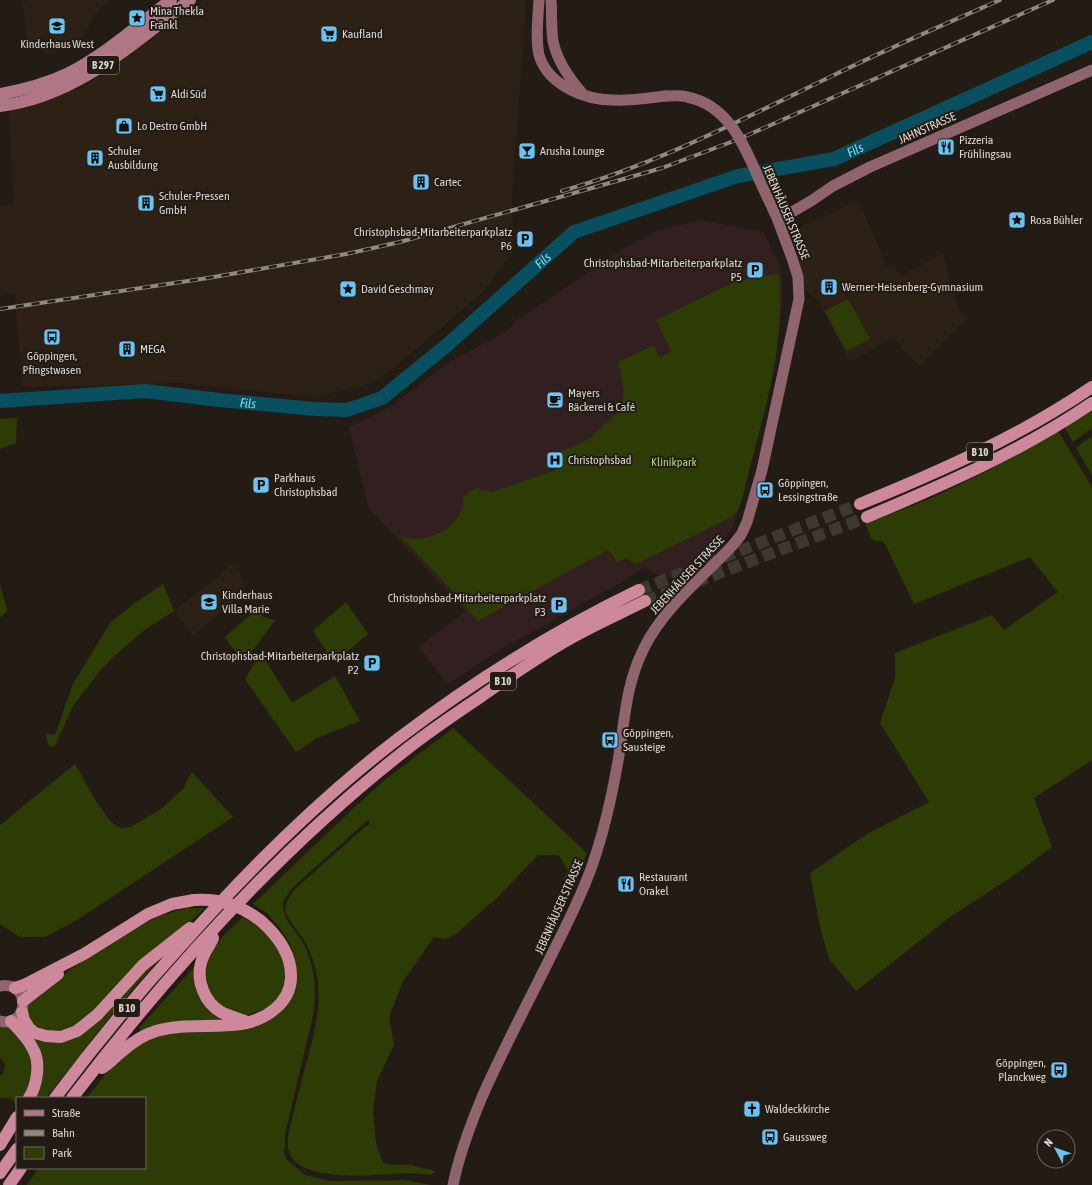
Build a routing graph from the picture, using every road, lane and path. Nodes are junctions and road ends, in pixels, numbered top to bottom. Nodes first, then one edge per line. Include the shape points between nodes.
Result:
1 (171, 0) edge
2 (190, 0) edge
3 (539, 0) edge
4 (551, 0) edge
5 (1092, 70) edge
6 (0, 94) edge
7 (583, 94) junction
8 (0, 106) edge
9 (777, 218) junction
10 (1092, 387) edge
11 (1092, 403) edge
12 (860, 504) tunnel mouth
13 (867, 517) tunnel mouth
14 (639, 590) tunnel mouth
15 (645, 601) tunnel mouth
16 (202, 921) junction
17 (218, 925) junction
18 (84, 954) junction
19 (0, 986) edge
20 (15, 988) junction
21 (23, 1006) junction
22 (5, 1021) edge
23 (250, 1022) junction
24 (89, 1076) junction
25 (29, 1097) edge
26 (56, 1097) edge
27 (73, 1097) edge
28 (16, 1119) edge
29 (0, 1145) edge
30 (16, 1150) edge
31 (20, 1169) edge
32 (0, 1173) edge
33 (9, 1185) edge
34 (453, 1185) edge

1 - 6 main road, B 297 via 93,58 67,74 28,88
2 - 8 main road, B 297 via 111,61 81,80 38,98
3 - 7 main road, JEBENHÄUSER STRASSE via 539,57 549,73 561,85
4 - 7 main road via 553,42 566,73
5 - 9 main road, JAHNSTRASSE via 870,167
7 - 9 main road, JEBENHÄUSER STRASSE, bridge via 597,99 614,100 685,96 708,104 724,116 736,130
9 - 34 main road, JEBENHÄUSER STRASSE via 798,277 799,299 762,470 748,522 732,546 666,615 639,659 630,683 613,784 594,862 569,920 490,1080 464,1143
10 - 12 highway, B 10 via 977,454
11 - 13 highway, B 10 via 982,467
14 - 16 highway, B 10 via 564,629 513,660 438,709 398,739 288,834
15 - 17 highway, B 10 via 565,642 502,682 408,749 371,778 298,844
16 - 21 highway via 186,929 143,965 97,1015 77,1031 61,1037 36,1033 24,1020
16 - 26 highway, B 10 via 103,1036
17 - 23 highway, B 10 via 200,963 202,989 212,1005 221,1012
17 - 24 highway, B 10
18 - 20 highway
18 - 21 highway
18 - 23 highway, bridge via 148,914 172,904 194,900 225,902 261,921 274,934 287,954 291,968 291,983 279,1007
19 - 20 main road
20 - 21 main road via 21,995
21 - 22 main road via 17,1018
22 - 25 highway via 26,1037 34,1050 38,1069
23 - 24 highway via 156,1031 143,1036 106,1066
24 - 27 highway, B 10
28 - 29 highway
30 - 32 highway
31 - 33 highway

